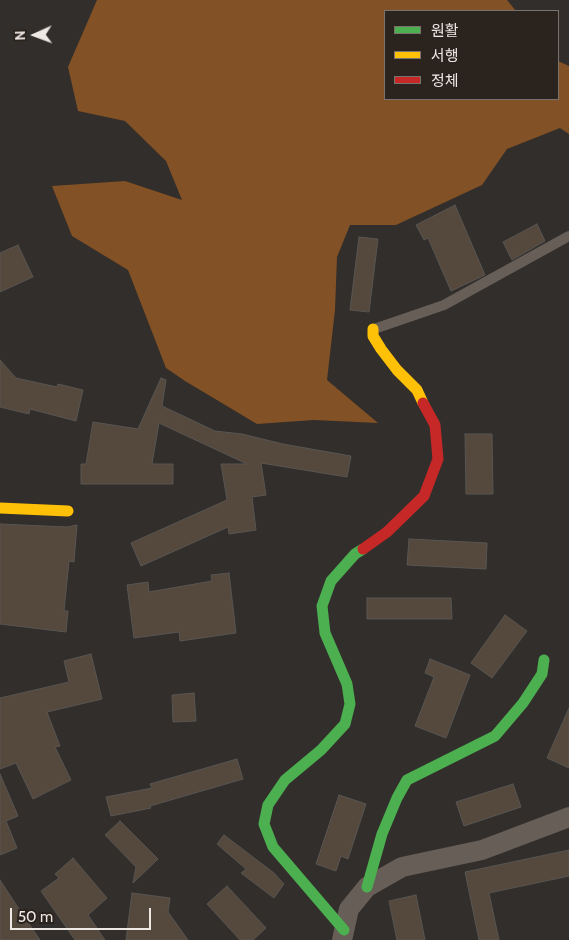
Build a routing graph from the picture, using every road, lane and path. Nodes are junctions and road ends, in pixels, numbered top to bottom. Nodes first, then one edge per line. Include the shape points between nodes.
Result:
1 (569, 236) edge
2 (373, 329) joint
3 (0, 508) edge
4 (68, 511) dead end
5 (544, 660) dead end
6 (569, 817) edge
7 (367, 887) junction
8 (343, 935) edge

1 - 2 lane via 444,305
2 - 8 street via 373,336 381,349 416,390 435,425 438,459 424,496 387,532 355,554 331,582 322,606 325,633 347,684 350,704 345,724 321,750 285,780 268,805 264,824 273,846
3 - 4 street
5 - 7 street via 542,674 495,736 407,780 382,834
6 - 7 street via 482,850 402,867
7 - 8 street via 349,909

